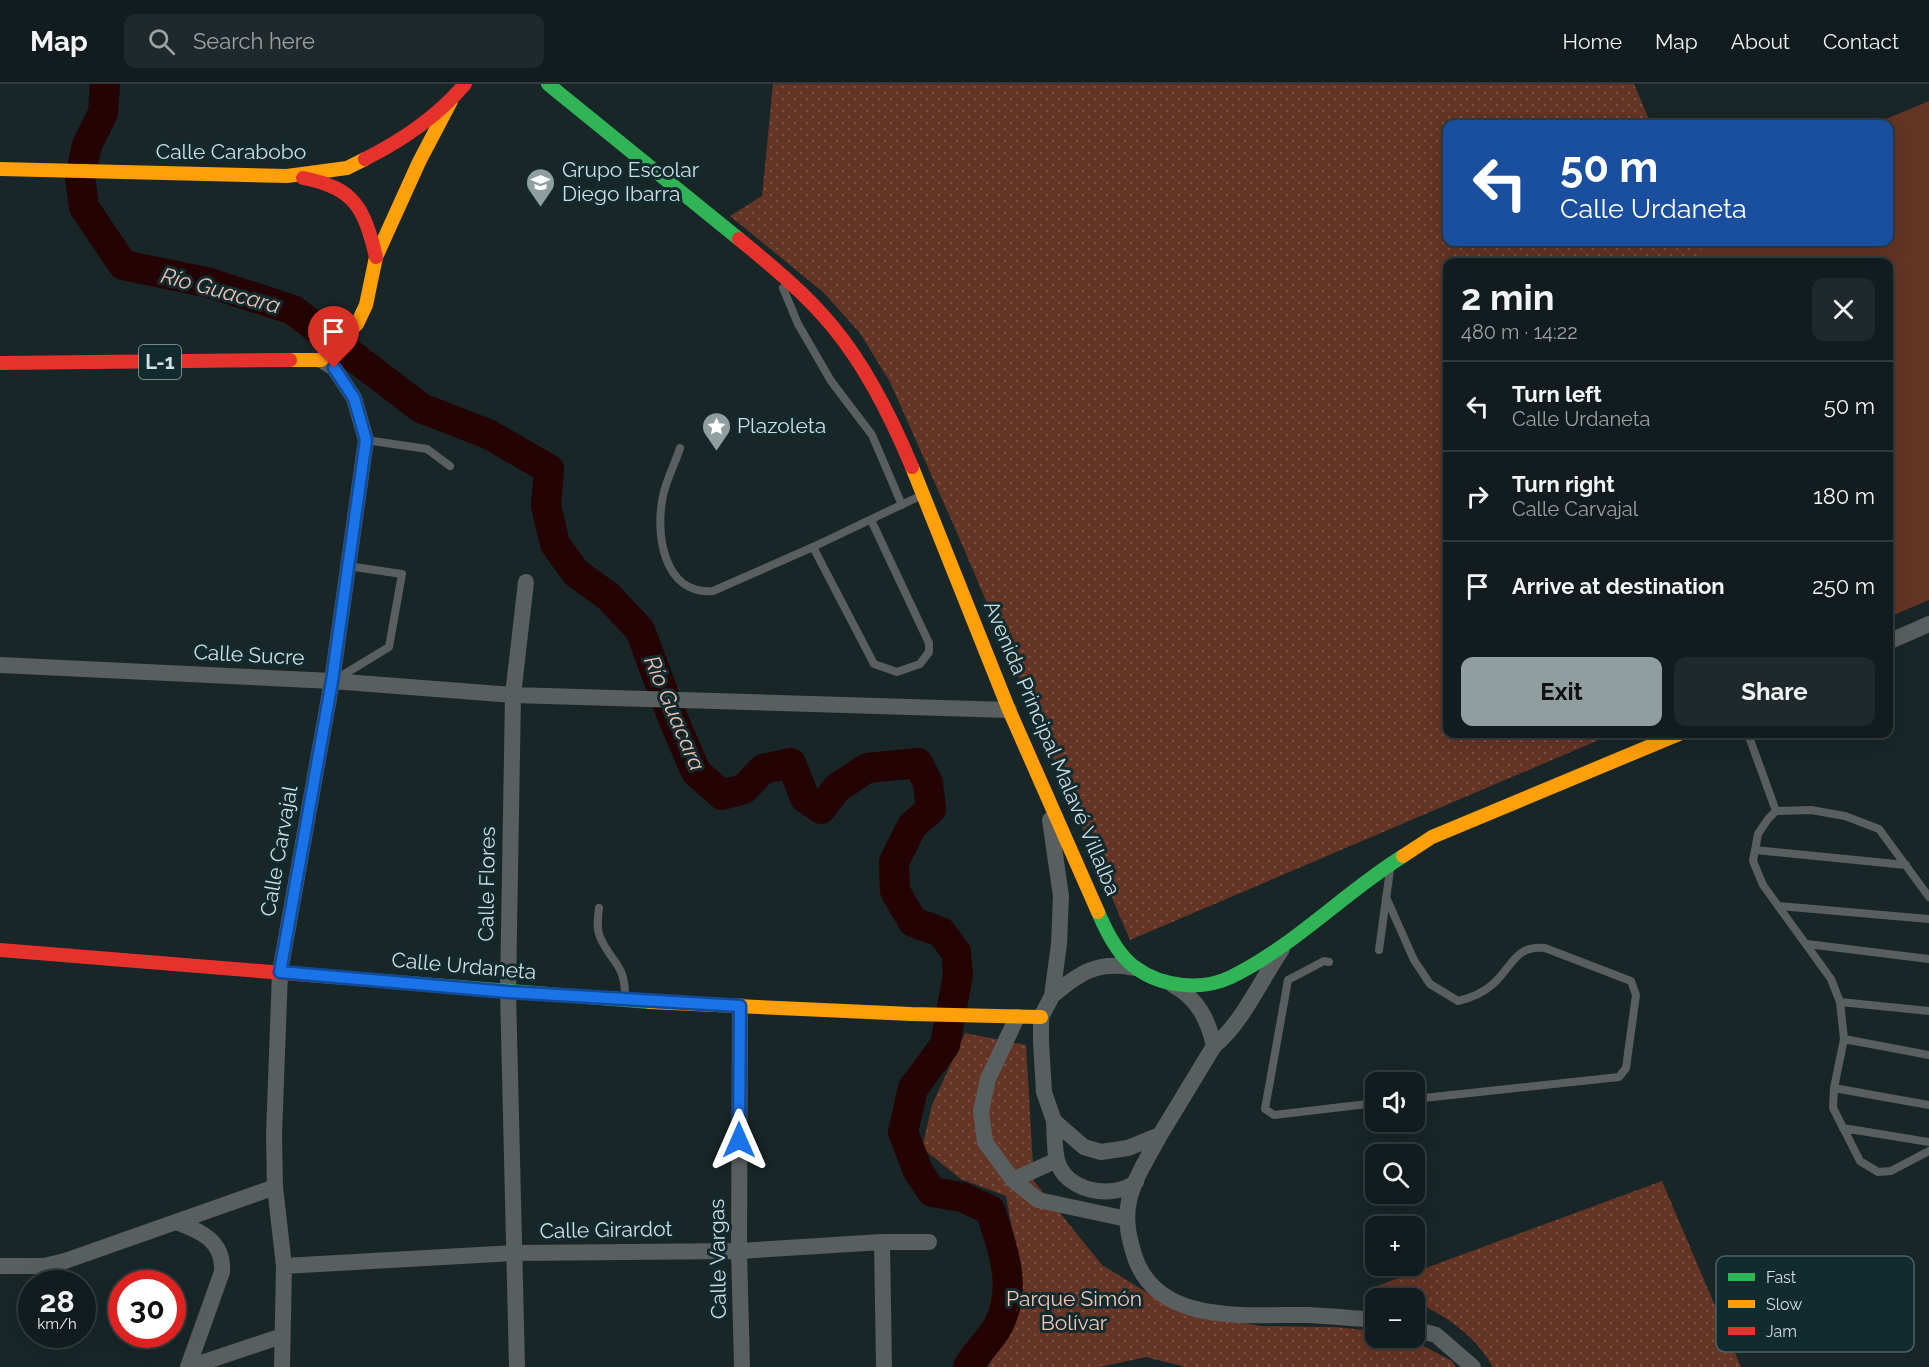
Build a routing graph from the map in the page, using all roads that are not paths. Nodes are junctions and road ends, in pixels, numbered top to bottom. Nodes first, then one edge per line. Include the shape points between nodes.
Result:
1 (465, 84) edge
2 (548, 84) edge
3 (451, 101) junction
4 (0, 169) edge
5 (287, 176) junction
6 (376, 257) junction
7 (777, 270) junction
8 (326, 355) junction
9 (0, 363) edge
10 (366, 440) junction
11 (680, 448) dead end
12 (450, 466) dead end
13 (923, 495) junction
14 (902, 505) junction
15 (871, 520) junction
16 (813, 547) junction
17 (348, 566) junction
18 (526, 582) dead end
19 (1929, 624) edge
20 (1893, 640) edge
21 (0, 665) edge
22 (332, 681) junction
23 (513, 695) junction
24 (1009, 710) junction
25 (1669, 738) edge
26 (1749, 738) edge
27 (1048, 802) junction
28 (1776, 811) junction
29 (1755, 850) junction
30 (1391, 863) junction
31 (1906, 865) junction
32 (1386, 897) junction
33 (1929, 897) edge
34 (1779, 906) junction
35 (599, 908) dead end
36 (1929, 919) edge
37 (1288, 940) junction
38 (1807, 944) junction
39 (0, 950) edge
40 (1379, 950) dead end
41 (1929, 959) edge
42 (1329, 962) dead end
43 (1135, 968) junction
44 (280, 972) junction
45 (1171, 983) junction
46 (508, 992) junction
47 (1052, 996) junction
48 (626, 999) junction
49 (1840, 1002) junction
50 (740, 1006) junction
51 (1929, 1011) edge
52 (1011, 1017) junction
53 (1041, 1017) junction
54 (1844, 1040) junction
55 (1214, 1046) junction
56 (1929, 1055) edge
57 (1834, 1088) junction
58 (1425, 1099) edge
59 (1365, 1105) edge
60 (1929, 1105) edge
61 (1054, 1121) junction
62 (1843, 1128) junction
63 (1160, 1135) junction
64 (1929, 1142) edge
65 (1929, 1151) edge
66 (1057, 1160) junction
67 (1013, 1180) junction
68 (1136, 1182) junction
69 (275, 1187) junction
70 (1127, 1219) junction
71 (176, 1222) junction
72 (882, 1242) junction
73 (929, 1242) dead end
74 (739, 1251) junction
75 (515, 1253) junction
76 (0, 1266) edge
77 (284, 1266) junction
78 (1365, 1319) edge
79 (1425, 1332) edge
80 (282, 1336) junction
81 (188, 1367) edge
82 (282, 1367) edge
83 (517, 1367) edge
84 (742, 1367) edge
85 (884, 1367) edge
86 (1473, 1367) edge

1 - 3 street, Calle Carabobo
2 - 7 street, Avenida Principal Malavé Villalba
3 - 5 street, Calle Carabobo via 404,139 347,168
3 - 6 street
4 - 5 street, Calle Carabobo
5 - 6 street via 341,189 360,205
6 - 8 street via 373,284 357,324
7 - 13 street, Avenida Principal Malavé Villalba via 832,327 857,362 896,428
7 - 14 lane via 798,324 831,381 872,435
8 - 9 street, L-1
8 - 10 street, Calle Carvajal via 354,398
10 - 12 lane via 427,449
10 - 17 street, Calle Carvajal
11 - 16 lane via 663,495 659,529 667,562 675,577 686,586 713,591
13 - 14 lane
13 - 24 street, Avenida Principal Malavé Villalba
14 - 15 lane
15 - 16 lane
15 - 16 lane via 929,643 929,652 920,664 908,670 886,671 874,664
17 - 22 street, Calle Carvajal
17 - 22 lane via 402,574 389,647
18 - 23 street, Calle Flores
19 - 20 street
21 - 22 street, Calle Sucre
22 - 23 street, Calle Sucre
22 - 44 street, Calle Carvajal
23 - 24 street, Calle Sucre
23 - 46 street, Calle Flores
24 - 27 street, Avenida Principal Malavé Villalba
25 - 30 street, Avenida Principal Malavé Villalba via 1432,837
26 - 28 lane
27 - 43 street, Avenida Principal Malavé Villalba via 1108,935
27 - 47 street via 1061,896
28 - 29 lane via 1758,834
28 - 31 lane via 1811,810 1879,829
29 - 31 lane
29 - 34 lane via 1753,861 1763,885
30 - 32 lane
30 - 37 street, Avenida Principal Malavé Villalba
31 - 33 lane
32 - 40 lane
32 - 58 lane via 1414,960 1430,984 1458,1001 1473,998 1492,985 1522,951 1533,947 1631,981 1636,995 1626,1068 1619,1077
34 - 36 lane
34 - 38 lane
35 - 48 lane via 601,939 618,962 626,983
37 - 45 street, Avenida Principal Malavé Villalba via 1231,977 1192,986
37 - 55 street via 1247,1005
38 - 41 lane
38 - 49 lane via 1831,980
39 - 44 street, Calle Urdaneta
42 - 59 lane via 1288,980 1266,1109 1274,1115
43 - 45 street, Avenida Principal Malavé Villalba
43 - 47 street via 1115,964 1079,974
44 - 46 street, Calle Urdaneta
44 - 69 street, Calle Carvajal
45 - 55 street via 1195,1001
46 - 48 street, Calle Urdaneta
46 - 75 street, Calle Flores
47 - 53 street
48 - 50 street, Calle Urdaneta
49 - 51 lane
49 - 54 lane
50 - 52 street, Calle Urdaneta
50 - 74 street, Calle Vargas
52 - 53 street, Calle Urdaneta
52 - 67 street via 988,1079 981,1111 986,1142
53 - 61 street via 1044,1092
54 - 56 lane
54 - 57 lane
55 - 63 street
57 - 60 lane
57 - 62 lane via 1833,1108
61 - 63 street via 1084,1147 1101,1152 1128,1148
61 - 66 street
62 - 64 lane
62 - 65 lane via 1860,1161 1878,1172 1891,1171
63 - 68 street
66 - 67 street
66 - 68 street via 1071,1180 1096,1191 1116,1193
67 - 70 street via 1038,1200
68 - 70 street
69 - 71 street
69 - 77 street, Calle Carvajal
70 - 78 street via 1135,1261 1144,1278 1181,1305 1245,1317 1306,1315
71 - 76 street via 65,1262
71 - 81 street via 203,1232 217,1246 223,1260
72 - 73 street, Calle Girardot
72 - 74 street, Calle Girardot
72 - 85 street
74 - 75 street, Calle Girardot
74 - 84 street, Calle Vargas
75 - 77 street, Calle Girardot
75 - 83 street, Calle Flores
77 - 80 street, Calle Carvajal
79 - 86 street via 1436,1335
80 - 81 street
80 - 82 street, Calle Carvajal

